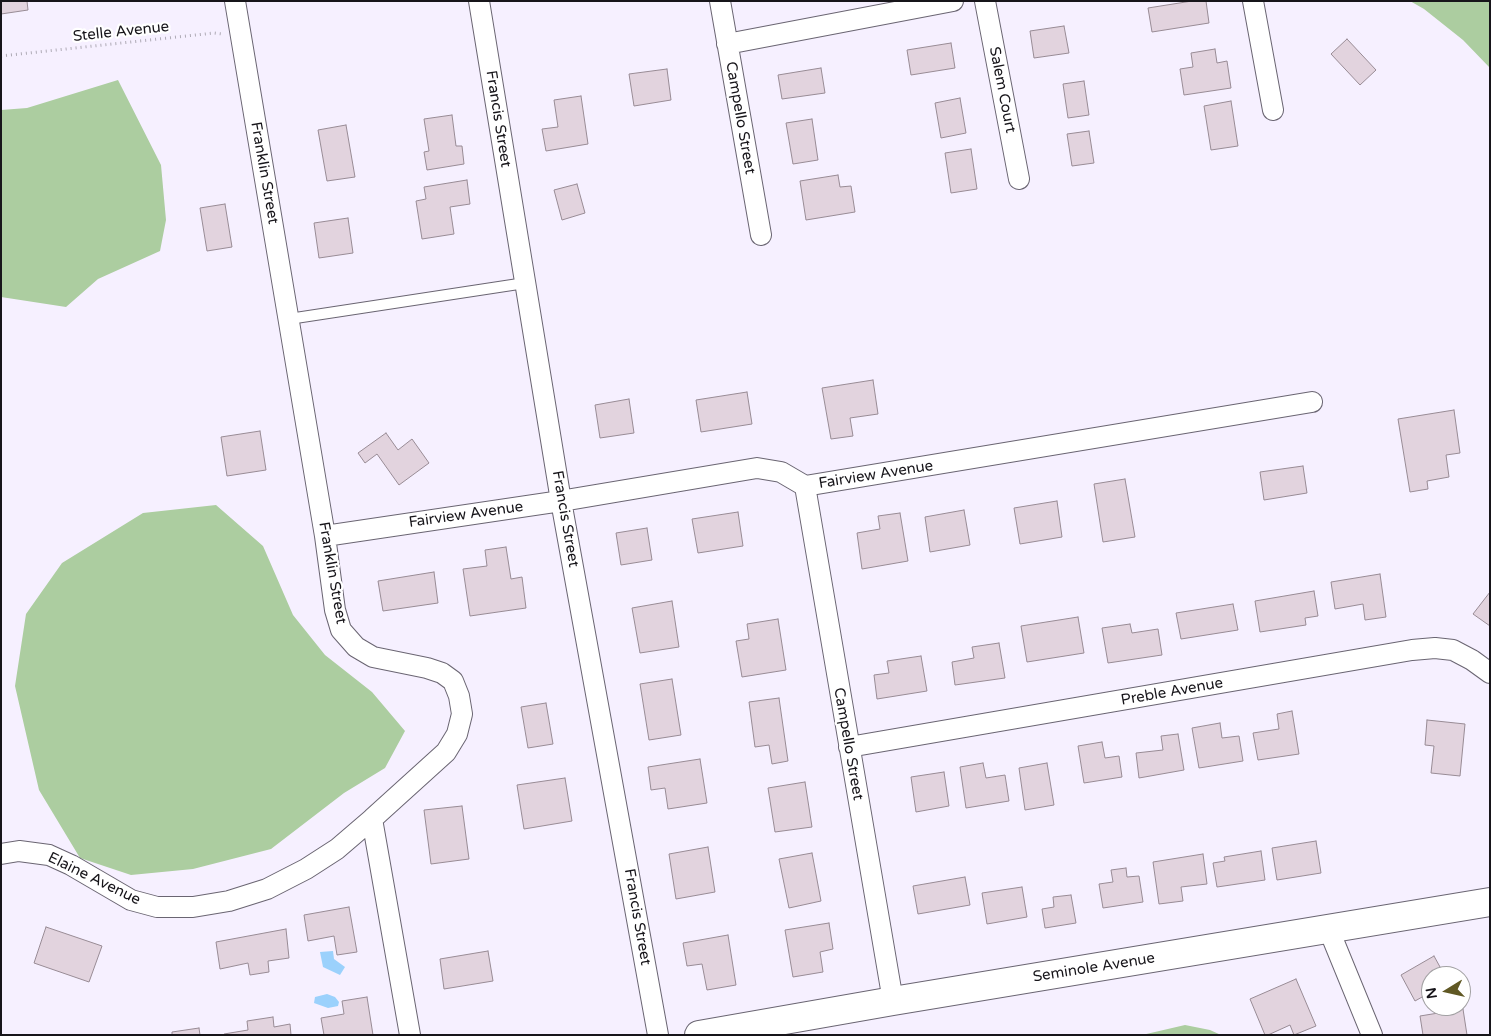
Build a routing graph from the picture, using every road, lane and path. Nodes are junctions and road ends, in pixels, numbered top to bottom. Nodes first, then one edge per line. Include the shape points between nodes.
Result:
1 (234, 1) edge
2 (479, 1) edge
3 (720, 1) edge
4 (953, 1) edge
5 (985, 1) edge
6 (1253, 1) edge
7 (242, 42) junction
8 (727, 44) junction
9 (1, 56) edge
10 (1274, 110) dead end
11 (1019, 179) dead end
12 (761, 235) dead end
13 (525, 283) junction
14 (288, 319) junction
15 (1312, 402) dead end
16 (805, 486) junction
17 (561, 501) junction
18 (325, 536) junction
19 (1490, 673) edge
20 (849, 748) junction
21 (372, 819) junction
22 (1, 854) edge
23 (1490, 902) edge
24 (1329, 930) junction
25 (893, 1001) junction
26 (728, 1033) edge
27 (410, 1035) edge
28 (658, 1035) edge
29 (699, 1035) edge
30 (1372, 1035) edge

1 - 7 street, Franklin Street
2 - 13 street, Francis Street
3 - 8 street, Campello Street
4 - 8 street
5 - 11 street, Salem Court
6 - 10 street
7 - 9 path, Stelle Avenue via 226,34 214,34
7 - 14 street, Franklin Street
8 - 12 street, Campello Street
13 - 14 lane
13 - 17 street, Francis Street
14 - 18 street, Franklin Street
15 - 16 street, Fairview Avenue
16 - 17 street, Fairview Avenue via 781,472 758,468
16 - 20 street, Campello Street
17 - 18 street, Fairview Avenue
17 - 28 street, Francis Street
18 - 21 street, Franklin Street via 335,610 341,630 356,647 373,657 442,673 453,682 462,714 457,734 446,752
19 - 20 street, Preble Avenue via 1453,650 1412,650
20 - 25 street, Campello Street
21 - 22 street, Elaine Avenue via 337,849 267,889 193,908 157,908 131,900 49,855 19,851
21 - 27 street
23 - 24 street, Seminole Avenue
24 - 25 street, Seminole Avenue
24 - 30 street
25 - 26 street, Seminole Avenue
26 - 29 street, Seminole Avenue

